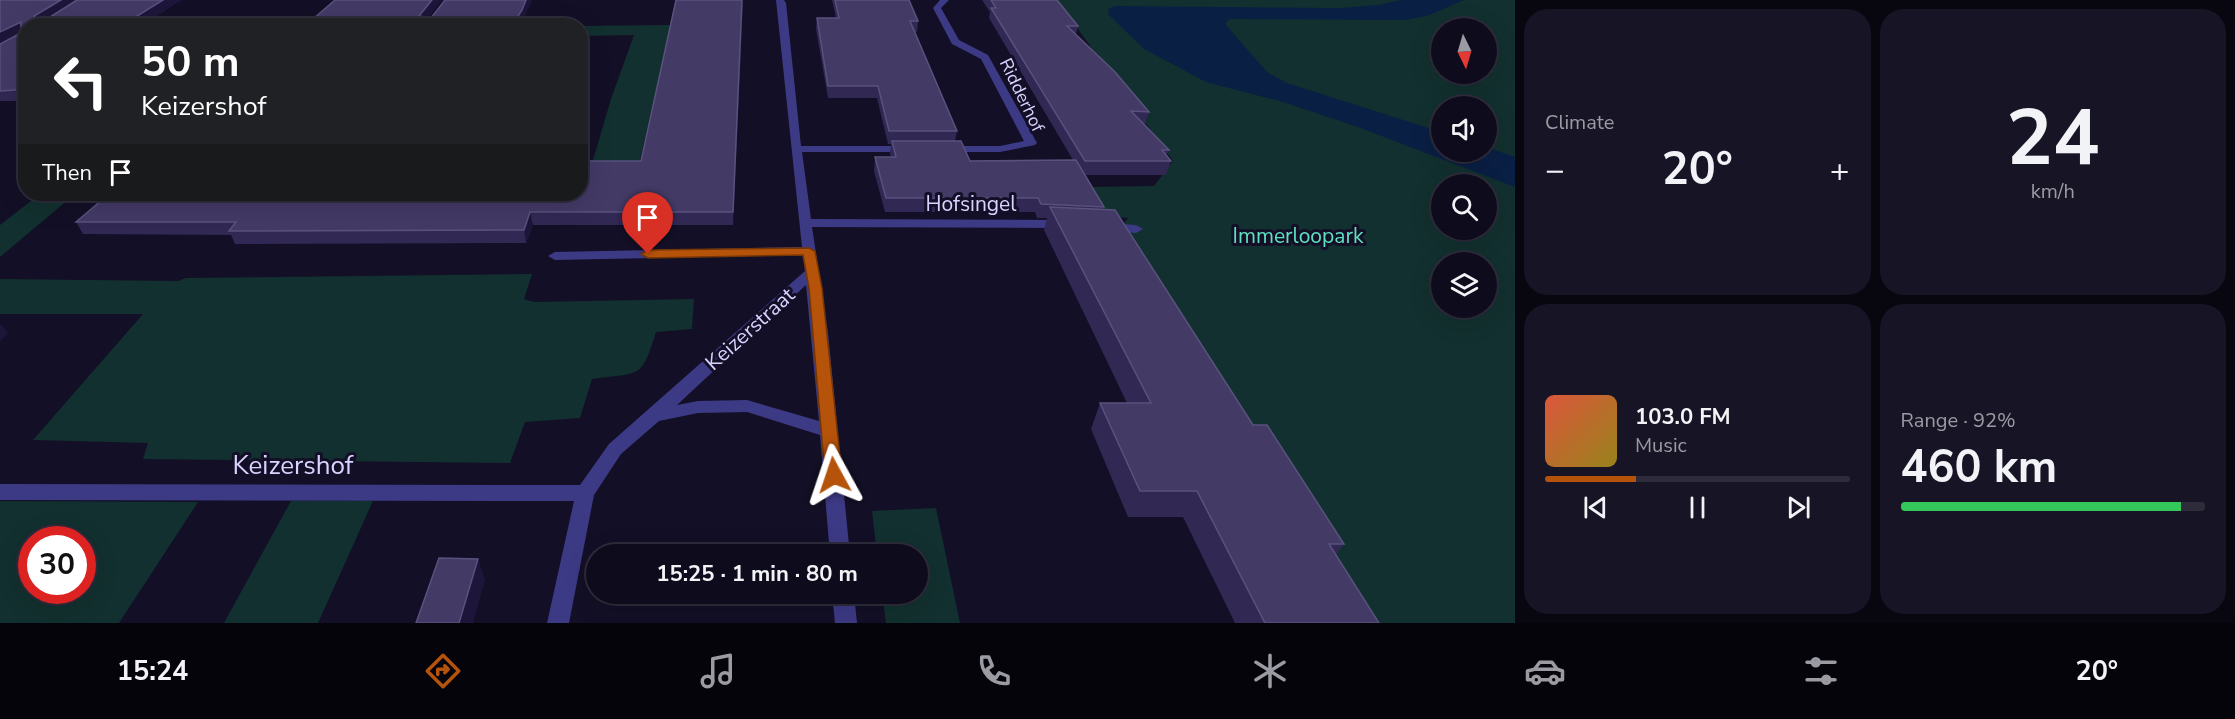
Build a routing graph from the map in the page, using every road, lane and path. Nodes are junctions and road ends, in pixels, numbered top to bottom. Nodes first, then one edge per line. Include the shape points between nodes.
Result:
1 (780, 0) edge
2 (945, 0) edge
3 (951, 0) edge
4 (796, 149) junction
5 (805, 224) junction
6 (1074, 225) edge
7 (1095, 226) edge
8 (1136, 229) dead end
9 (809, 251) junction
10 (555, 256) dead end
11 (812, 273) junction
12 (654, 416) junction
13 (830, 431) junction
14 (0, 492) edge
15 (585, 493) junction
16 (839, 544) edge
17 (844, 604) edge
18 (558, 623) edge
19 (846, 623) edge

1 - 4 street
2 - 3 street, Ridderhof
2 - 4 street, Ridderhof via 936,8 955,42 985,57 1031,143 1000,149
4 - 5 street
5 - 6 street, Hofsingel
5 - 9 street
7 - 8 street
9 - 10 street
9 - 11 street
11 - 12 street, Keizerstraat
11 - 13 street, Keizerstraat
12 - 13 street via 698,408 747,406
12 - 15 street, Keizerstraat via 615,448
13 - 16 street, Keizerstraat
14 - 15 street, Keizershof
15 - 18 street, Keizerstraat
17 - 19 street

